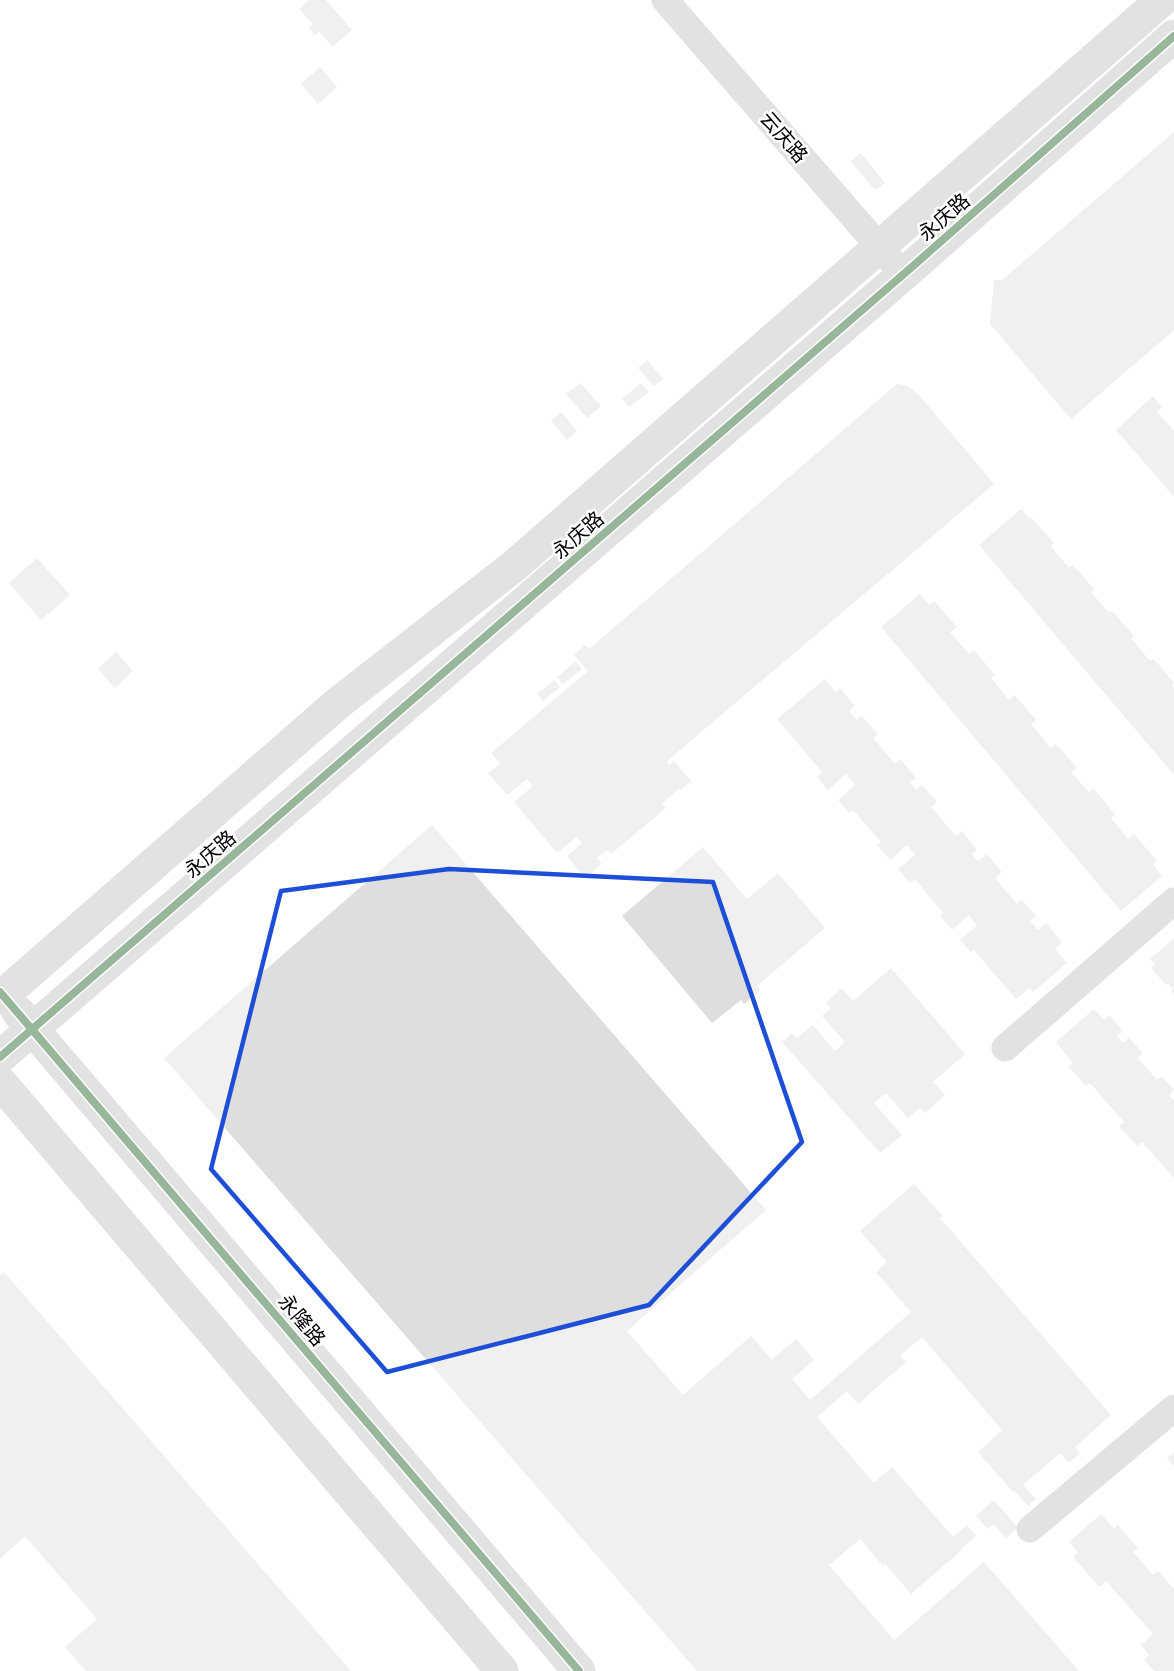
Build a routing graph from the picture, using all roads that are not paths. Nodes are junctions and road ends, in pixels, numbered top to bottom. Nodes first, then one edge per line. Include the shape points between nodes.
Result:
1 (665, 0) edge
2 (1162, 0) edge
3 (1174, 36) edge
4 (879, 246) junction
5 (904, 275) junction
6 (1174, 901) edge
7 (1, 995) edge
8 (33, 1029) junction
9 (1005, 1048) dead end
10 (0, 1057) edge
11 (0, 1082) edge
12 (1174, 1408) edge
13 (1030, 1529) dead end
14 (502, 1671) edge
15 (579, 1671) edge

1 - 4 street, 云庆路
2 - 4 street, 永庆路
3 - 5 street, 永庆路
4 - 5 street, 云庆路
4 - 7 street, 永庆路 via 514,566 337,704
5 - 8 street, 永庆路
6 - 9 street
7 - 8 street, 永隆路
8 - 10 street, 永庆路
8 - 15 street, 永隆路
11 - 14 street
12 - 13 street

